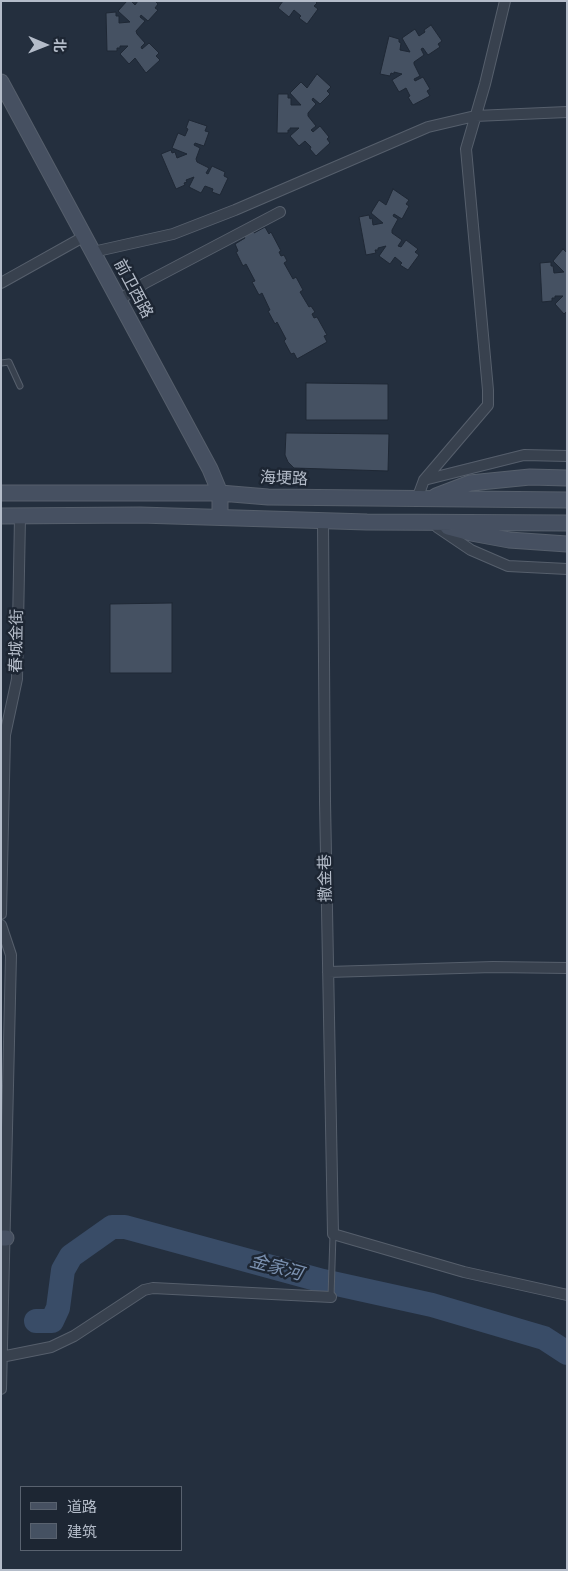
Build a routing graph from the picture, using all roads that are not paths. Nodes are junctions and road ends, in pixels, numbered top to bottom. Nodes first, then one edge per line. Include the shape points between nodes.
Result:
1 (505, 1) edge
2 (1, 82) edge
3 (567, 112) edge
4 (475, 116) junction
5 (280, 212) dead end
6 (85, 236) junction
7 (93, 252) junction
8 (1, 283) edge
9 (119, 300) junction
10 (1, 363) edge
11 (20, 386) dead end
12 (567, 456) edge
13 (567, 478) edge
14 (424, 480) junction
15 (1, 493) edge
16 (220, 493) junction
17 (423, 499) junction
18 (567, 500) edge
19 (1, 516) edge
20 (20, 516) junction
21 (220, 517) junction
22 (323, 521) junction
23 (428, 522) junction
24 (567, 523) edge
25 (567, 544) edge
26 (567, 568) edge
27 (1, 914) edge
28 (1, 925) edge
29 (567, 968) edge
30 (328, 972) junction
31 (333, 1234) junction
32 (4, 1238) edge
33 (567, 1295) edge
34 (331, 1297) joint
35 (2, 1357) edge
36 (1, 1389) edge

1 - 4 street
2 - 6 main road, 前卫西路
3 - 4 street
4 - 7 street via 428,127 174,234
4 - 14 street via 466,149 488,405
5 - 9 street
6 - 7 main road, 前卫西路
6 - 8 street
7 - 9 main road, 前卫西路
9 - 16 main road, 前卫西路
10 - 11 lane via 9,362
12 - 14 street via 524,455
13 - 17 main road via 530,477 470,483
14 - 17 street
15 - 16 main road, 海埂路
16 - 17 main road, 海埂路 via 268,497
16 - 21 main road, 前卫西路
17 - 18 main road, 海埂路
19 - 20 main road
20 - 21 main road
20 - 27 street, 春城金街 via 17,679 5,735
21 - 22 main road
22 - 23 main road
22 - 30 street, 撒金巷
23 - 24 main road
23 - 25 main road via 470,534
23 - 26 street via 471,550 508,566
28 - 32 street via 11,955
29 - 30 street
30 - 31 street, 撒金巷
31 - 33 street via 464,1272
31 - 34 lane
32 - 35 street
34 - 35 street via 153,1288 144,1290 74,1336 51,1346
35 - 36 street

